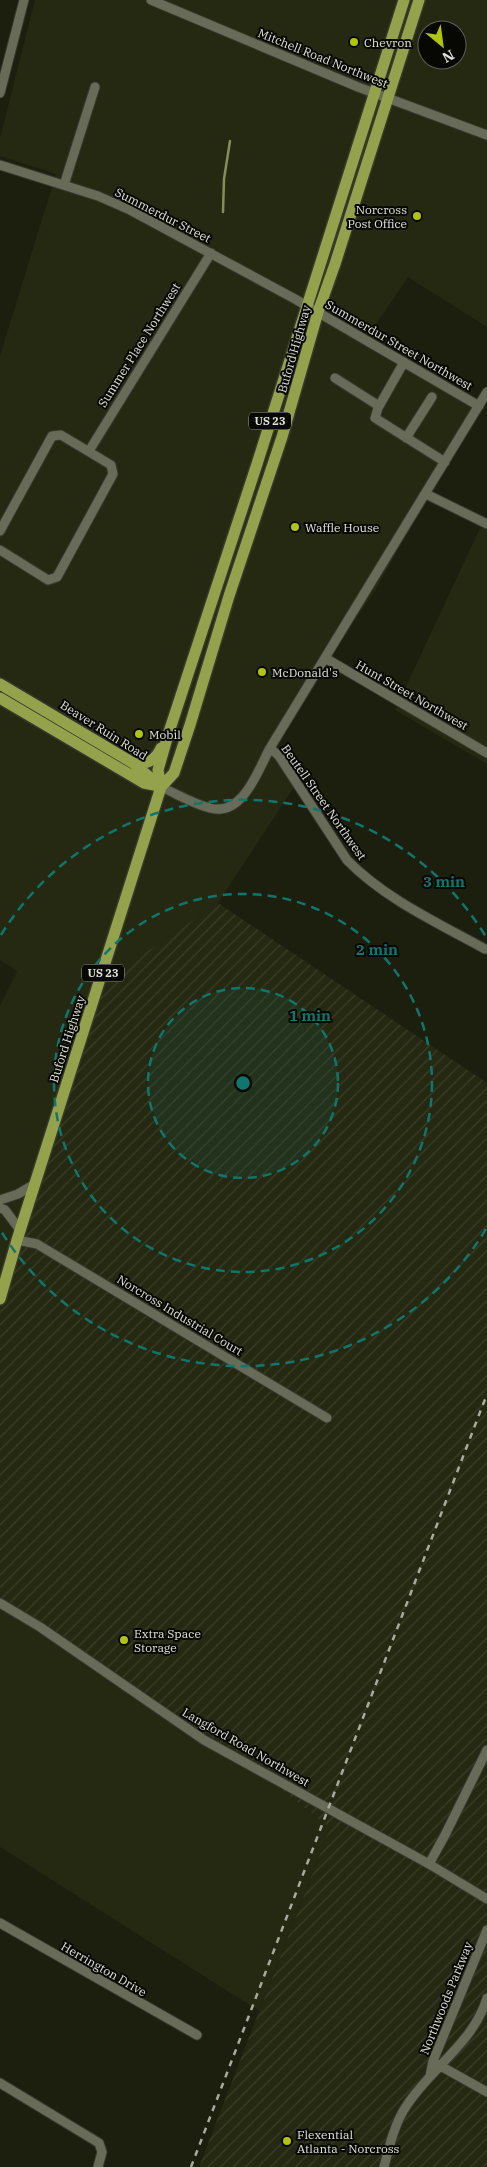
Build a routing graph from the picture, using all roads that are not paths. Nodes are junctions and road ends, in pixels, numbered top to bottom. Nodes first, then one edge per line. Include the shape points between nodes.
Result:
1 (24, 0) edge
2 (151, 0) edge
3 (404, 0) edge
4 (420, 0) edge
5 (95, 87) dead end
6 (0, 93) edge
7 (375, 93) junction
8 (389, 99) junction
9 (487, 134) edge
10 (0, 165) edge
11 (64, 185) junction
12 (211, 253) junction
13 (307, 306) junction
14 (318, 312) junction
15 (404, 362) junction
16 (335, 378) dead end
17 (487, 392) edge
18 (432, 397) dead end
19 (379, 406) junction
20 (479, 406) junction
21 (406, 438) junction
22 (89, 451) junction
23 (445, 462) junction
24 (426, 494) junction
25 (487, 524) edge
26 (0, 531) edge
27 (0, 550) edge
28 (222, 570) junction
29 (236, 575) junction
30 (325, 658) junction
31 (0, 684) edge
32 (0, 698) edge
33 (168, 735) junction
34 (270, 748) junction
35 (487, 753) edge
36 (132, 763) junction
37 (161, 787) junction
38 (485, 949) dead end
39 (35, 1184) junction
40 (0, 1200) edge
41 (0, 1208) edge
42 (18, 1235) junction
43 (0, 1299) edge
44 (327, 1418) dead end
45 (0, 1603) edge
46 (487, 1750) edge
47 (429, 1864) junction
48 (487, 1899) edge
49 (0, 1923) edge
50 (487, 1930) edge
51 (487, 1998) edge
52 (197, 2035) dead end
53 (437, 2063) junction
54 (0, 2084) edge
55 (487, 2092) edge
56 (98, 2167) edge
57 (384, 2167) edge

1 - 6 street
2 - 7 street, Mitchell Road Northwest
3 - 7 main road, Buford Highway / US 23
4 - 8 main road, Buford Highway / US 23
5 - 11 street
7 - 8 street, Mitchell Road Northwest
7 - 13 main road, Buford Highway / US 23
8 - 9 street, Mitchell Road Northwest
8 - 14 main road, Buford Highway / US 23
10 - 11 street, Summerdur Street
11 - 12 street, Summerdur Street via 130,210
12 - 13 street, Summerdur Street
12 - 22 street, Summer Place Northwest
13 - 14 street, Summerdur Street Northwest
13 - 28 main road, Buford Highway / US 23
14 - 15 street, Summerdur Street Northwest
14 - 29 main road, Buford Highway / US 23 via 282,437
15 - 19 street
15 - 20 street, Summerdur Street Northwest
16 - 19 street
17 - 20 street
18 - 21 street
19 - 21 street via 375,418
20 - 23 street
21 - 23 street
22 - 26 street via 62,435 52,436
22 - 27 street via 111,465 113,474 57,577 48,580
23 - 24 street
24 - 25 street
24 - 30 street
28 - 29 main road
28 - 33 main road, Buford Highway / US 23
29 - 37 main road, Buford Highway / US 23 via 174,773
30 - 34 street
30 - 35 street, Hunt Street Northwest
31 - 36 main road, Beaver Ruin Road
32 - 37 main road, Beaver Ruin Road via 144,783
33 - 36 main road via 158,755 140,765
33 - 37 main road, Buford Highway / US 23 via 158,770
34 - 37 street via 244,796 228,808 212,809
34 - 38 street, Beutell Street Northwest via 357,871 399,900
36 - 37 main road, Beaver Ruin Road
37 - 39 main road, Buford Highway / US 23
39 - 40 street
39 - 42 main road, Buford Highway / US 23
41 - 42 street
42 - 43 main road, Buford Highway / US 23
42 - 44 street, Norcross Industrial Court
45 - 47 street, Langford Road Northwest via 204,1740
46 - 47 street
47 - 48 street, Langford Road Northwest
49 - 52 street, Herrington Drive
50 - 53 street, Northwoods Parkway
51 - 53 street, Northwoods Parkway via 462,2043
53 - 55 street
53 - 57 street, Northwoods Parkway via 406,2106
54 - 56 street via 99,2143 102,2152

